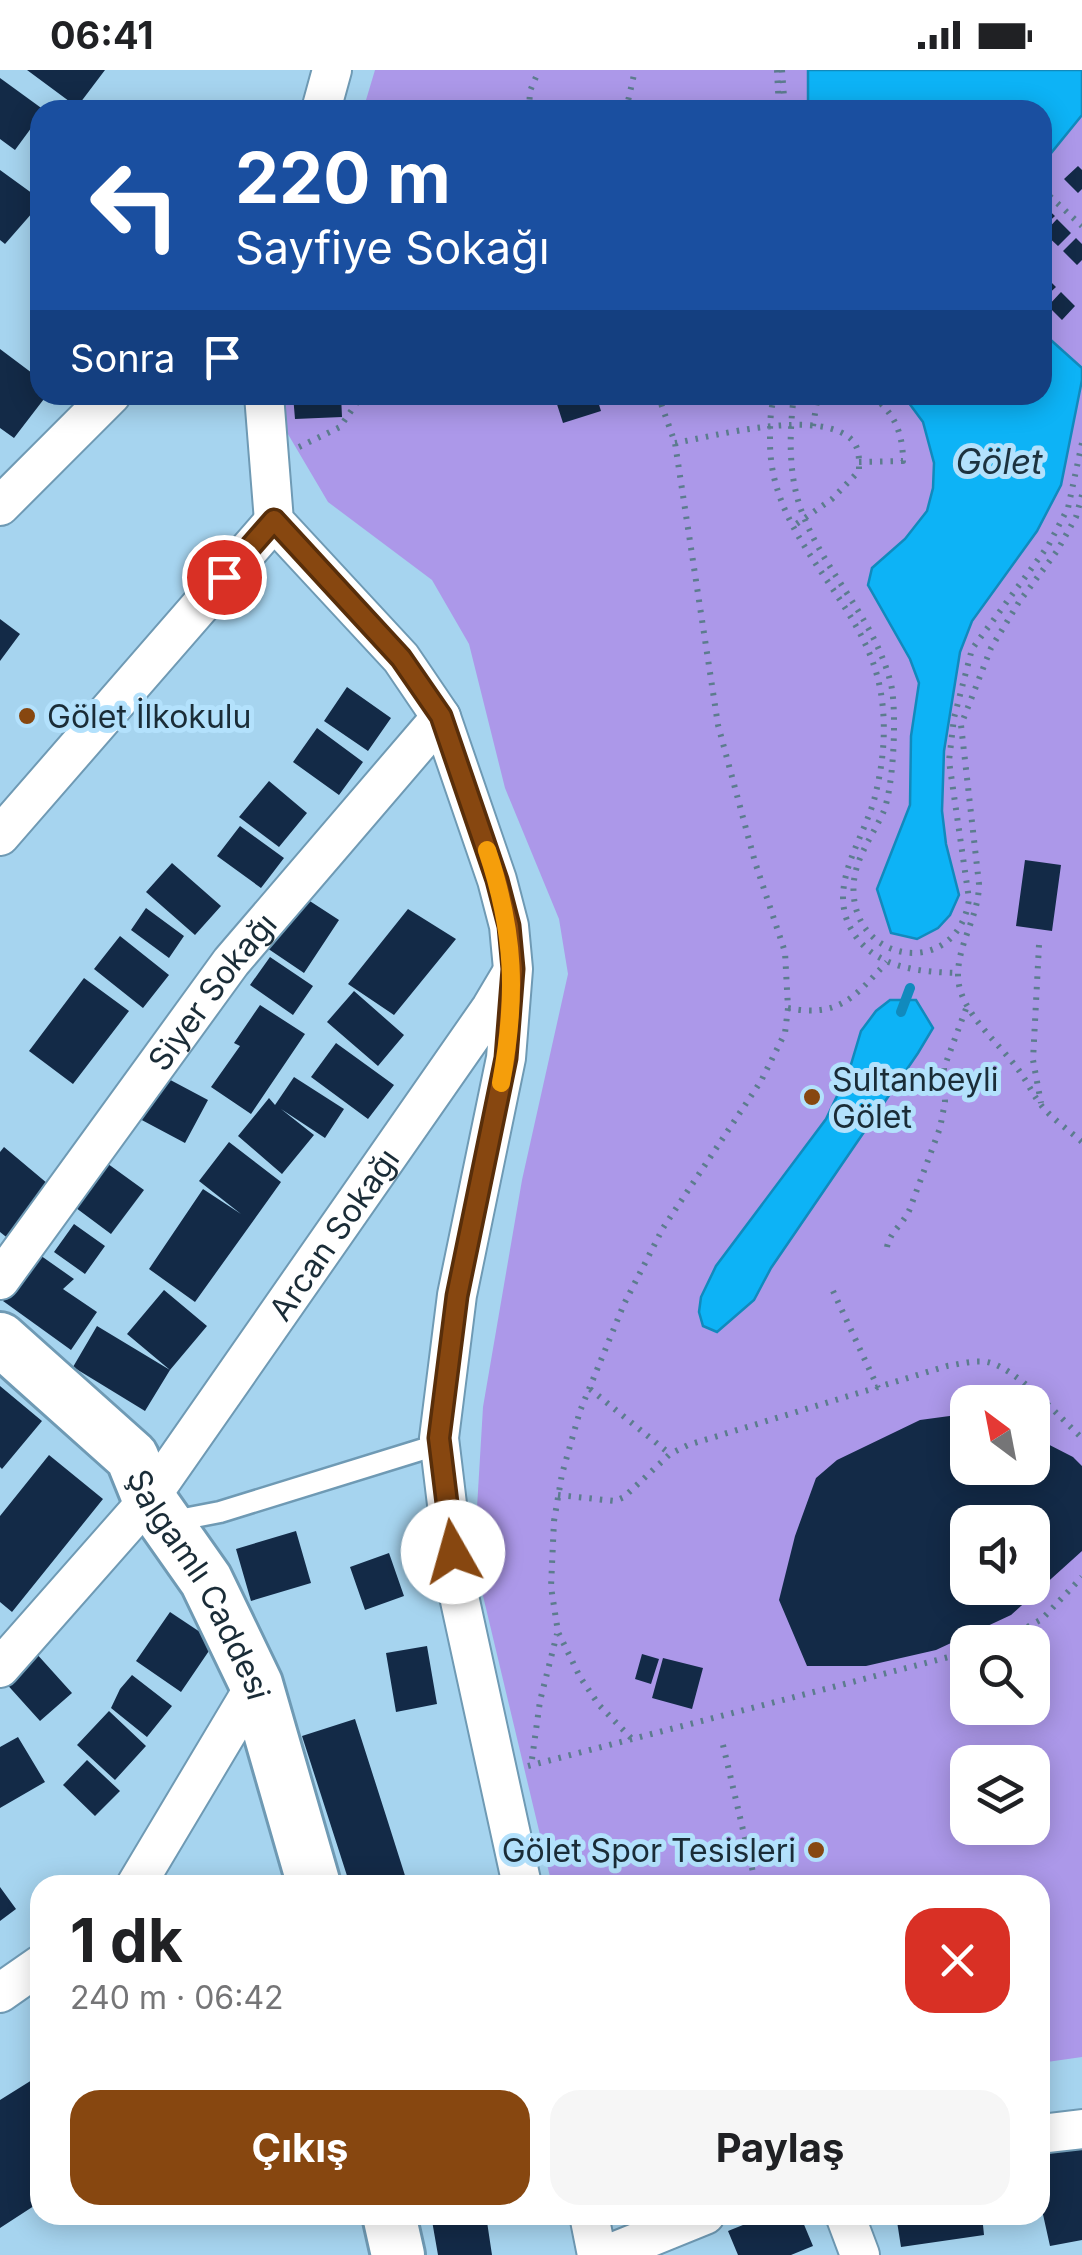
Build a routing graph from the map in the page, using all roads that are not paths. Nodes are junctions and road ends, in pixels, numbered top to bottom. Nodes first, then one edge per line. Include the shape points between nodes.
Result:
1 (332, 70) edge
2 (324, 100) edge
3 (102, 405) edge
4 (265, 405) edge
5 (0, 506) edge
6 (274, 520) junction
7 (441, 716) junction
8 (0, 836) edge
9 (513, 969) junction
10 (0, 1280) edge
11 (0, 1339) edge
12 (440, 1444) junction
13 (157, 1511) junction
14 (0, 1668) edge
15 (256, 1684) junction
16 (142, 1875) edge
17 (311, 1875) edge
18 (521, 1875) edge
19 (30, 1972) edge
20 (0, 1993) edge
21 (1082, 2128) edge
22 (1050, 2133) edge
23 (391, 2225) edge
24 (591, 2225) edge
25 (684, 2225) edge
26 (849, 2225) edge
27 (628, 2251) edge
28 (398, 2255) edge
29 (596, 2255) edge
30 (860, 2255) edge

1 - 2 street
3 - 5 street
4 - 6 street
6 - 7 street via 401,658
6 - 8 street
7 - 9 street via 497,880
7 - 10 street, Siyer Sokağı via 231,962
9 - 12 street via 506,1058 457,1296
9 - 13 street, Arcan Sokağı
11 - 13 street, Şalgamlı Caddesi via 132,1456
12 - 13 lane via 220,1512
12 - 18 street via 457,1588 514,1770
13 - 14 street, Arcan Sokağı
13 - 15 street, Şalgamlı Caddesi via 206,1580
15 - 16 street
15 - 17 street, Şalgamlı Caddesi
19 - 20 street
21 - 22 street
23 - 28 street
24 - 29 street
25 - 27 street
26 - 30 street

